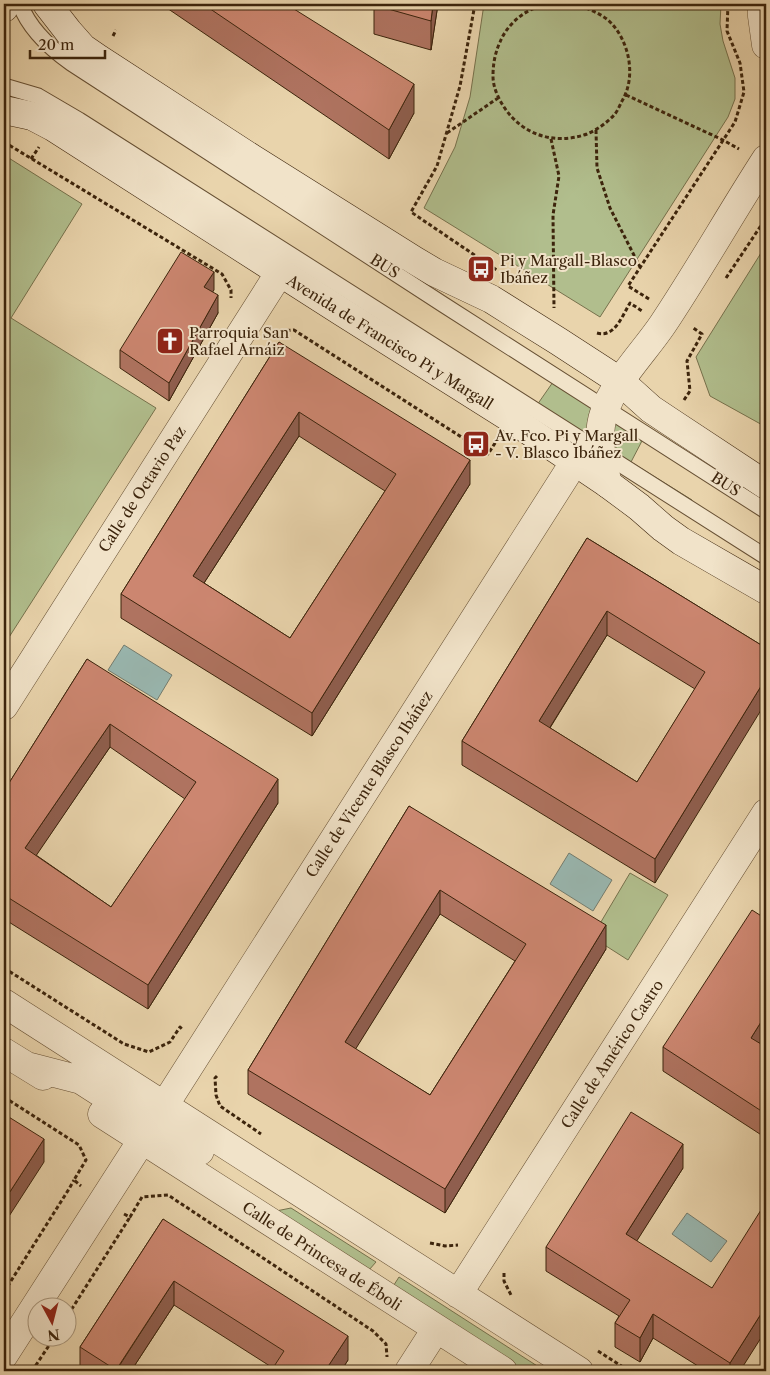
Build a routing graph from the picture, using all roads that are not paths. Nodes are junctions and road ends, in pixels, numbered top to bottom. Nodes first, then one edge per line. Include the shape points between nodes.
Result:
1 (6, 4) edge
2 (20, 4) edge
3 (47, 4) edge
4 (762, 4) edge
5 (4, 8) edge
6 (766, 45) edge
7 (4, 86) edge
8 (4, 110) edge
9 (766, 159) edge
10 (280, 272) junction
11 (621, 382) junction
12 (606, 407) junction
13 (601, 452) junction
14 (575, 461) junction
15 (608, 484) junction
16 (766, 485) edge
17 (766, 510) edge
18 (766, 557) edge
19 (766, 590) edge
20 (4, 706) edge
21 (766, 813) edge
22 (4, 1003) edge
23 (4, 1052) edge
24 (27, 1066) junction
25 (164, 1106) junction
26 (142, 1140) junction
27 (292, 1188) junction
28 (458, 1294) junction
29 (436, 1329) junction
30 (4, 1354) edge
31 (398, 1365) edge
32 (503, 1371) edge
33 (579, 1371) edge

1 - 5 street
2 - 12 lane, BUS via 44,41 71,63
3 - 11 street via 83,48 107,65 393,248 434,272 492,299
4 - 6 street
7 - 13 lane via 38,96 80,120
8 - 10 street, Avenida de Francisco Pi y Margall via 32,116 53,127
9 - 11 street via 662,325
10 - 14 street, Avenida de Francisco Pi y Margall
10 - 20 street, Calle de Octavio Paz
11 - 12 street
11 - 16 street via 651,409
12 - 13 street via 601,428
12 - 17 lane, BUS
13 - 15 street
13 - 18 lane
14 - 15 street, Avenida de Francisco Pi y Margall
14 - 25 street, Calle de Vicente Blasco Ibáñez
15 - 19 street, Avenida de Francisco Pi y Margall via 681,541
21 - 28 street, Calle de Américo Castro
22 - 25 street, Calle de Princesa de Éboli
23 - 24 street, Calle de Princesa de Éboli
24 - 25 street, Calle de Princesa de Éboli via 81,1080 137,1116
24 - 26 street, Calle de Princesa de Éboli
25 - 27 street, Calle de Princesa de Éboli
26 - 27 street, Calle de Princesa de Éboli via 170,1131 247,1181
26 - 29 street, Calle de Princesa de Éboli
26 - 30 street
27 - 28 street, Calle de Princesa de Éboli
28 - 33 street, Calle de Princesa de Éboli
29 - 31 street
29 - 32 street, Calle de Princesa de Éboli

